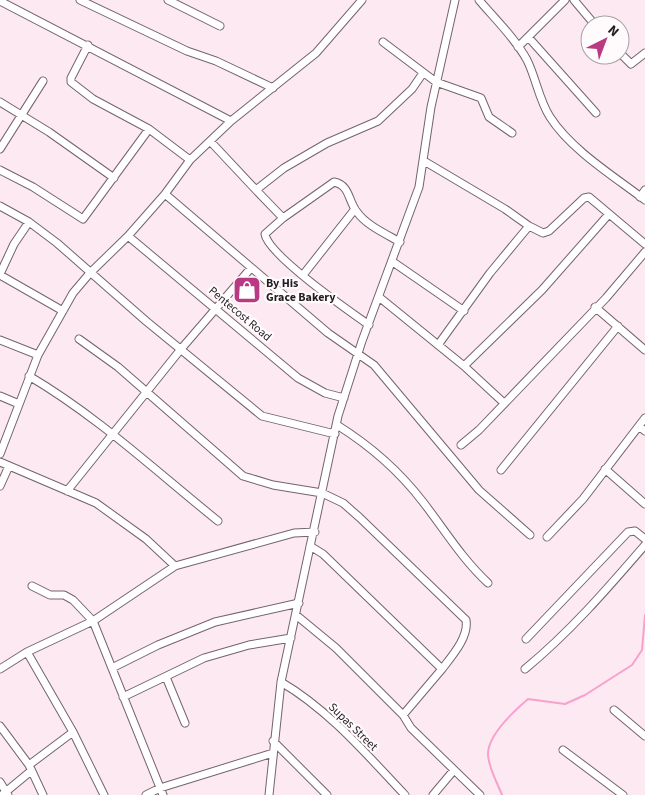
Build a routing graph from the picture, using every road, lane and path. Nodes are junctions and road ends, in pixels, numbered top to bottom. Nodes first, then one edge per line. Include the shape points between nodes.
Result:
1 (80, 0) edge
2 (168, 0) edge
3 (362, 0) edge
4 (455, 0) edge
5 (479, 0) edge
6 (565, 0) edge
7 (574, 0) edge
8 (0, 1) edge
9 (587, 15) edge
10 (220, 26) dead end
11 (529, 38) junction
12 (383, 42) dead end
13 (88, 45) junction
14 (518, 47) junction
15 (645, 53) edge
16 (630, 63) edge
17 (423, 73) junction
18 (43, 81) dead end
19 (436, 82) junction
20 (273, 88) junction
21 (0, 102) edge
22 (596, 113) dead end
23 (20, 115) junction
24 (231, 121) junction
25 (149, 129) junction
26 (512, 133) dead end
27 (210, 141) junction
28 (0, 149) edge
29 (190, 160) junction
30 (424, 162) junction
31 (0, 170) edge
32 (114, 178) junction
33 (256, 190) junction
34 (165, 194) junction
35 (643, 196) edge
36 (0, 206) edge
37 (354, 209) junction
38 (609, 214) junction
39 (283, 218) junction
40 (29, 222) junction
41 (529, 226) junction
42 (128, 236) junction
43 (400, 242) junction
44 (645, 244) edge
45 (645, 252) edge
46 (393, 262) junction
47 (251, 268) junction
48 (90, 273) junction
49 (0, 275) edge
50 (303, 275) junction
51 (379, 298) junction
52 (595, 307) junction
53 (216, 309) junction
54 (63, 311) junction
55 (464, 311) junction
56 (369, 325) junction
57 (618, 326) junction
58 (79, 339) dead end
59 (0, 340) edge
60 (438, 345) junction
61 (181, 349) junction
62 (645, 350) edge
63 (359, 353) junction
64 (38, 355) junction
65 (464, 366) junction
66 (29, 376) junction
67 (146, 392) junction
68 (0, 396) edge
69 (344, 398) junction
70 (504, 403) junction
71 (19, 404) junction
72 (645, 418) edge
73 (337, 425) junction
74 (639, 426) junction
75 (645, 431) edge
76 (335, 434) junction
77 (111, 435) junction
78 (461, 445) dead end
79 (0, 454) edge
80 (0, 462) edge
81 (9, 466) junction
82 (605, 469) junction
83 (501, 470) dead end
84 (0, 486) edge
85 (67, 491) junction
86 (322, 493) junction
87 (645, 504) edge
88 (218, 521) dead end
89 (315, 532) junction
90 (530, 535) dead end
91 (547, 537) dead end
92 (645, 539) edge
93 (645, 545) edge
94 (310, 546) junction
95 (175, 566) junction
96 (488, 583) dead end
97 (32, 586) dead end
98 (299, 603) junction
99 (296, 615) junction
100 (93, 621) junction
101 (291, 638) junction
102 (526, 639) dead end
103 (27, 652) junction
104 (112, 668) junction
105 (0, 669) edge
106 (442, 669) junction
107 (525, 669) dead end
108 (166, 677) junction
109 (280, 682) junction
110 (123, 697) junction
111 (614, 710) dead end
112 (403, 715) junction
113 (185, 723) dead end
114 (0, 726) edge
115 (73, 732) junction
116 (645, 736) edge
117 (273, 741) junction
118 (563, 750) dead end
119 (273, 753) junction
120 (30, 768) junction
121 (454, 770) junction
122 (0, 782) edge
123 (162, 791) edge
124 (5, 794) edge
125 (43, 795) edge
126 (104, 795) edge
127 (146, 795) edge
128 (269, 795) edge
129 (327, 795) edge
130 (405, 795) edge
131 (432, 795) edge
132 (480, 795) edge
133 (623, 795) edge

1 - 20 street
2 - 10 street
3 - 20 street via 316,53
4 - 19 street
5 - 14 street
6 - 11 street
7 - 9 street
8 - 13 street
11 - 14 street
11 - 22 street
12 - 17 street
13 - 24 street
13 - 25 street via 70,78 71,82 93,99
14 - 35 street via 555,123 585,153
15 - 16 street
17 - 19 street
17 - 33 street via 412,89 378,121 327,143 284,168
18 - 23 street
19 - 26 street via 481,98 489,117
19 - 30 street
20 - 24 street
21 - 23 street
23 - 28 street
23 - 32 street
24 - 27 street
25 - 29 street
25 - 32 street
27 - 29 street
27 - 33 street
29 - 34 street
30 - 41 street via 506,209
30 - 43 street
31 - 32 street via 83,219
33 - 39 street
34 - 42 street
34 - 47 street
36 - 40 street
37 - 39 street via 349,193 334,182
37 - 43 street
37 - 50 street
38 - 41 street via 586,197 549,232
38 - 44 street
38 - 65 street via 542,290
39 - 50 street via 265,234 266,241
40 - 48 street
40 - 49 street via 14,244
41 - 55 street
42 - 48 street
42 - 53 street, Pentecost Road
43 - 46 street
45 - 52 street
46 - 51 street
46 - 55 street
47 - 53 street
47 - 63 street via 328,333
48 - 54 street
48 - 61 street
49 - 54 street
50 - 56 street
51 - 56 street
51 - 60 street
52 - 57 street
52 - 70 street
53 - 61 street
53 - 69 street, Pentecost Road via 304,383
54 - 64 street
55 - 60 street
56 - 63 street
57 - 62 street
57 - 83 street
58 - 67 street
59 - 64 street
60 - 65 street
61 - 67 street
61 - 76 street via 262,416
63 - 69 street
63 - 90 street via 374,365 479,490
64 - 66 street
65 - 70 street
66 - 71 street
66 - 77 street via 54,390
67 - 77 street
67 - 86 street via 244,476
68 - 71 street
69 - 73 street
70 - 78 street
71 - 79 street
72 - 74 street
73 - 76 street
73 - 96 street via 356,437 407,483
74 - 75 street
74 - 82 street
76 - 86 street
77 - 85 street
77 - 88 street
80 - 81 street
81 - 84 street
81 - 85 street
82 - 87 street
82 - 91 street
85 - 95 street via 96,503 121,519
86 - 89 street
86 - 106 street via 343,503 466,620 455,652
89 - 94 street
89 - 95 street via 294,533
92 - 102 street via 635,531 628,532
93 - 107 street via 556,644
94 - 98 street
94 - 106 street via 323,554
95 - 100 street
97 - 100 street via 50,595 64,595 73,600
98 - 99 street
98 - 104 street via 215,622
99 - 101 street
99 - 112 street via 336,648
100 - 103 street
100 - 104 street
101 - 108 street via 249,645 204,658
101 - 109 street
103 - 105 street
103 - 115 street
104 - 110 street
106 - 112 street
108 - 110 street
108 - 113 street
109 - 117 street
109 - 130 street, Supas Street via 307,699
110 - 123 street
111 - 116 street
112 - 121 street via 411,728
114 - 120 street
115 - 120 street
115 - 126 street
117 - 119 street
117 - 129 street
118 - 133 street
119 - 123 street
119 - 128 street
120 - 124 street
120 - 125 street
121 - 131 street
121 - 132 street
122 - 124 street
123 - 127 street

